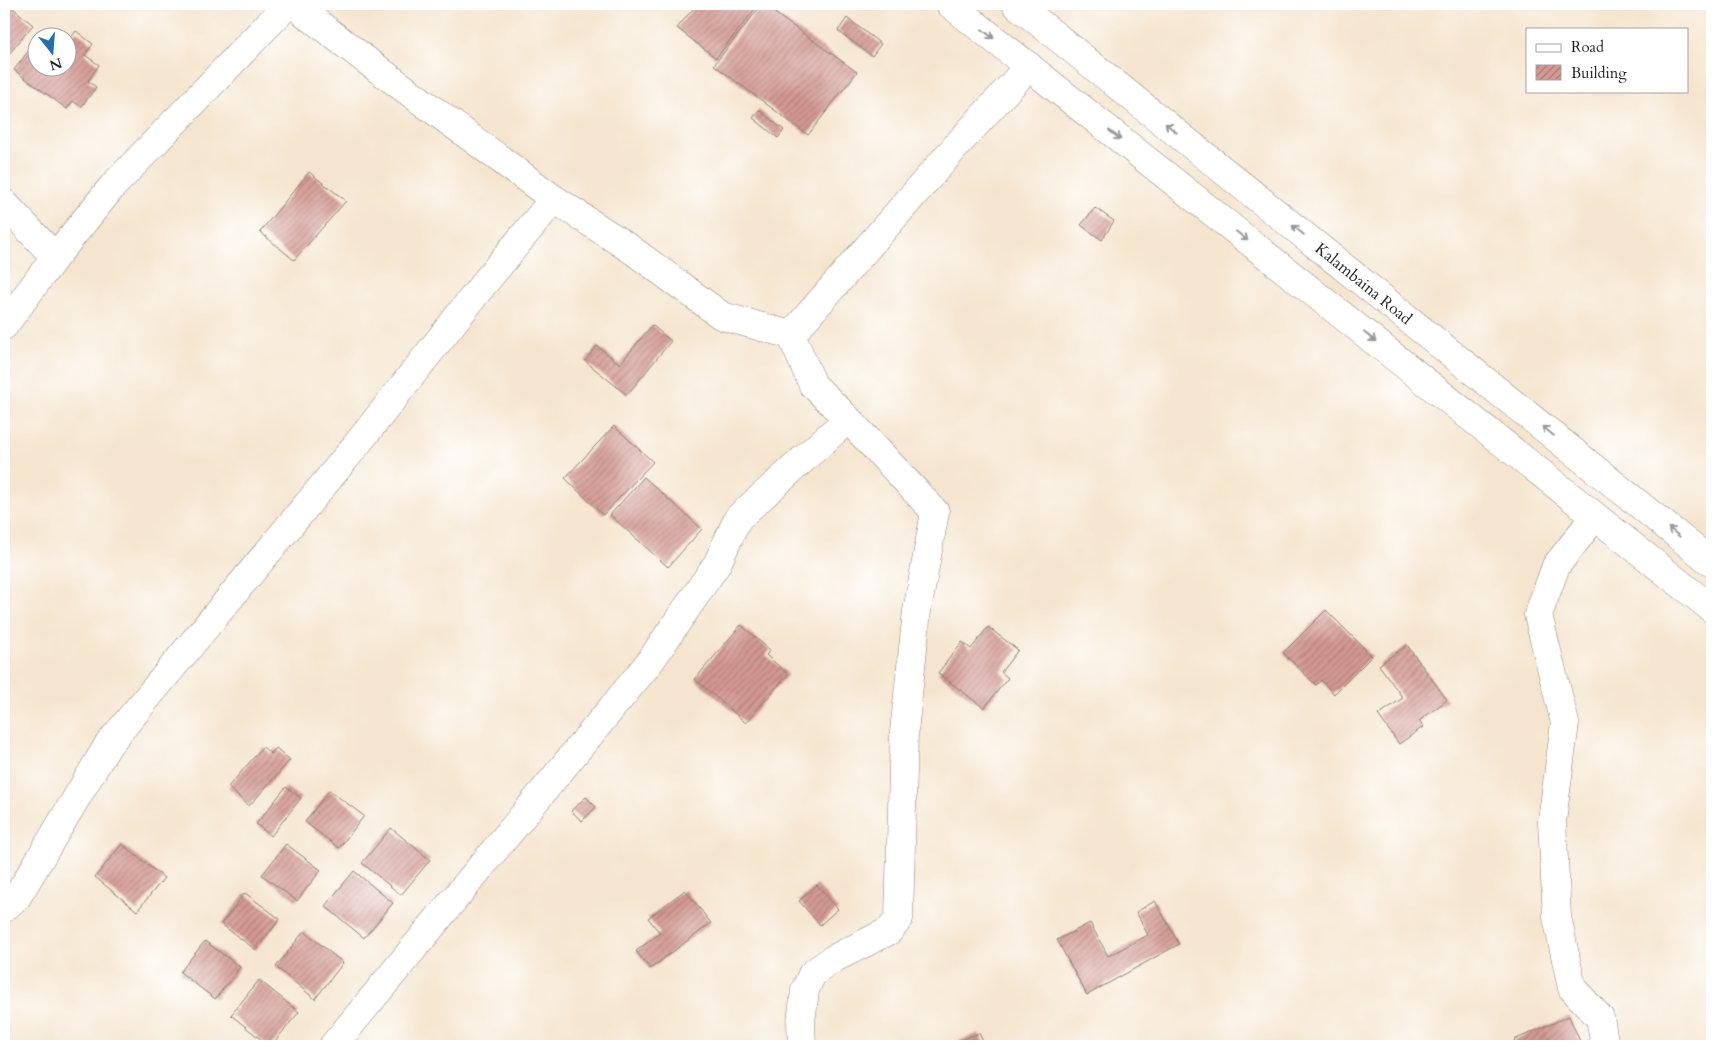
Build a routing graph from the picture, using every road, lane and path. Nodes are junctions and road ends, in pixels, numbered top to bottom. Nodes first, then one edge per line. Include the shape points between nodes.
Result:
1 (288, 4) edge
2 (293, 4) edge
3 (950, 4) edge
4 (1016, 4) edge
5 (1029, 66) junction
6 (554, 199) junction
7 (4, 203) edge
8 (55, 257) junction
9 (4, 326) edge
10 (790, 335) junction
11 (848, 419) junction
12 (1595, 516) junction
13 (1712, 563) edge
14 (1712, 609) edge
15 (4, 908) edge
16 (333, 1046) edge
17 (802, 1046) edge
18 (1605, 1046) edge

1 - 8 street via 112,186
2 - 6 street
3 -> 5 street
13 -> 4 street, Kalambaina Road
5 - 10 street
5 -> 12 street
6 - 10 street via 632,250 722,316
6 - 15 street via 108,746 17,898
7 - 8 street
8 - 9 street
10 - 11 street via 813,385
11 - 16 street via 738,518 717,564 649,662
11 - 17 street via 935,512 917,611 904,732 899,919 889,931 833,959 812,974 802,1014
12 - 14 street
12 - 18 street via 1556,566 1538,615 1565,723 1552,821 1557,917 1572,988 1600,1018

